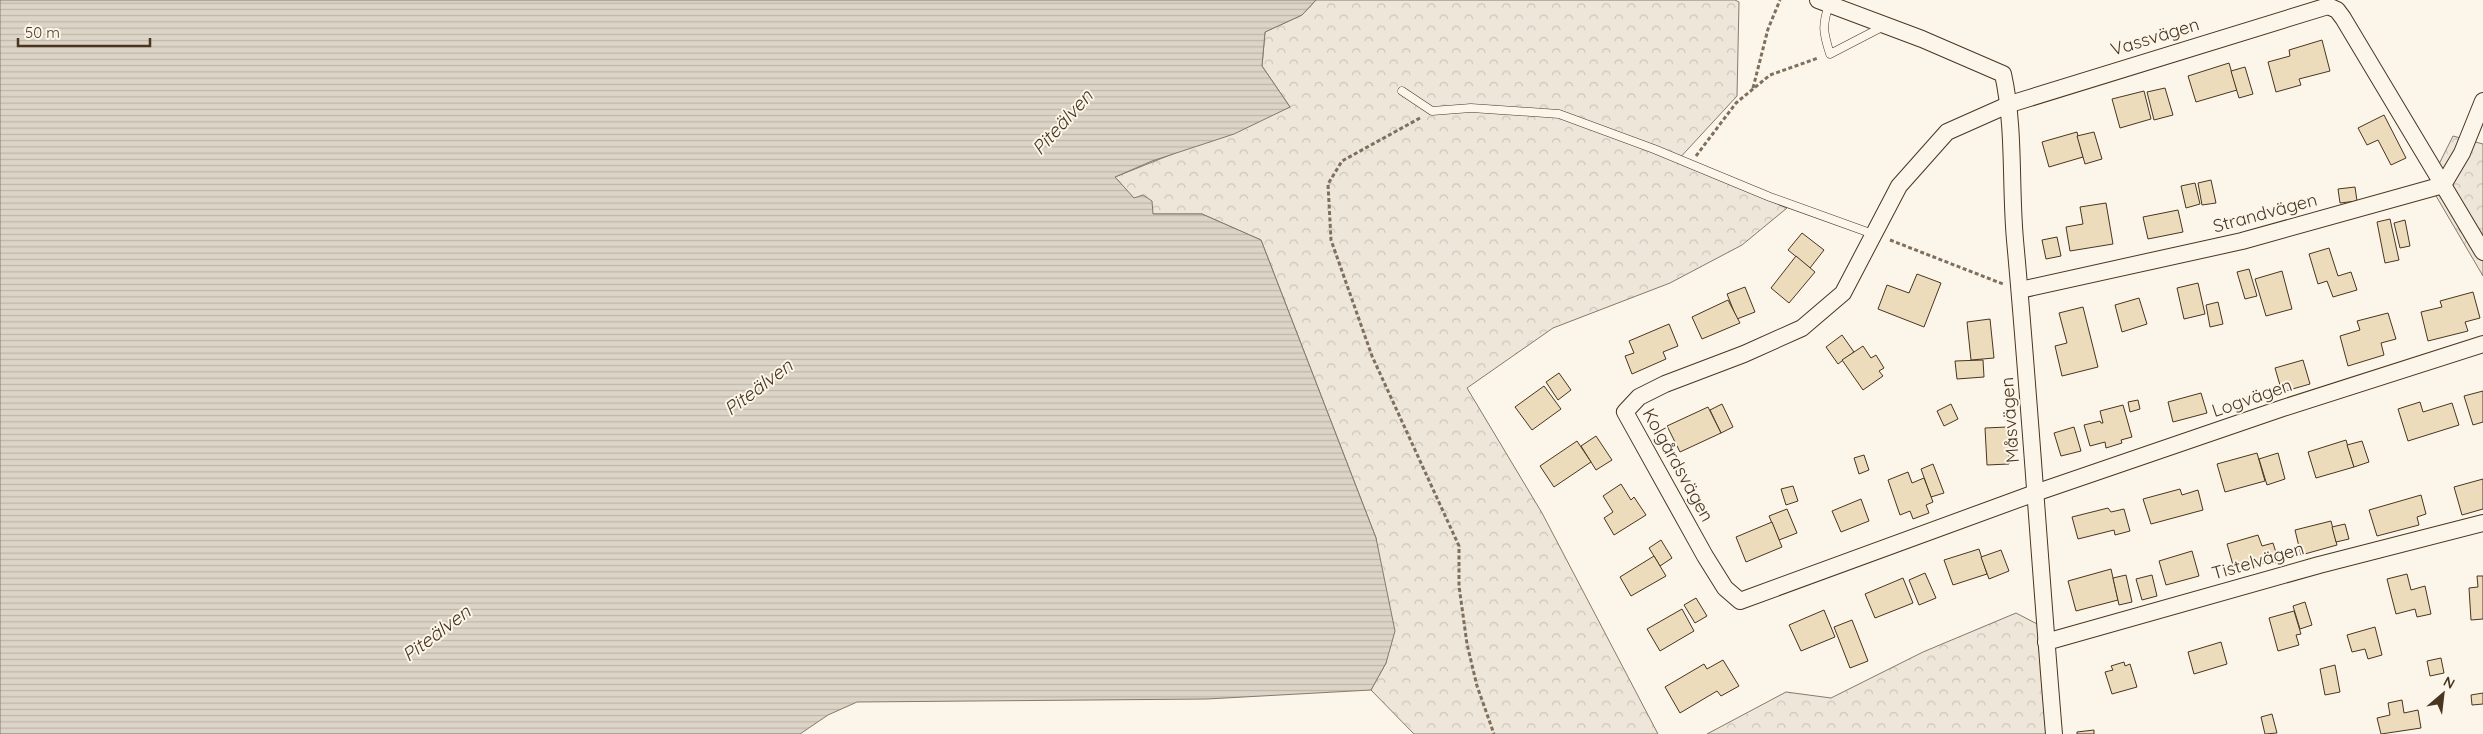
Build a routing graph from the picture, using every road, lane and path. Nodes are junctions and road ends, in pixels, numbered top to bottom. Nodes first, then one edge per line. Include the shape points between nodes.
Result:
1 (1780, 0) edge
2 (1824, 2) edge
3 (1886, 25) junction
4 (1830, 54) junction
5 (1753, 89) junction
6 (1402, 91) dead end
7 (2483, 101) edge
8 (2010, 104) junction
9 (1432, 111) junction
10 (1690, 164) junction
11 (2443, 185) junction
12 (1873, 234) junction
13 (2483, 252) edge
14 (2020, 290) junction
15 (2483, 344) edge
16 (2035, 493) junction
17 (2483, 523) edge
18 (2046, 642) junction
19 (1494, 734) edge
20 (2054, 734) edge

1 - 5 path via 1768,29
2 - 3 street
2 - 4 lane via 1823,33
3 - 4 lane
3 - 8 street via 2003,74
4 - 5 path via 1770,74
5 - 10 path via 1736,103
6 - 9 lane
7 - 11 street via 2462,154
8 - 11 street, Vassvägen via 2328,6 2344,18
8 - 12 street, Kolgårdsvägen via 1947,132 1899,186
8 - 14 street, Måsvägen via 2012,205
9 - 10 lane via 1471,108 1559,114
9 - 19 path via 1342,161 1328,184 1331,240 1372,356 1459,546 1459,586 1467,644
10 - 12 lane
11 - 13 street
11 - 14 street, Strandvägen via 2242,241
12 - 14 path
12 - 16 street, Kolgårdsvägen via 1842,293 1802,328 1664,384 1639,397 1625,412 1725,588 1740,601
14 - 16 street, Måsvägen
15 - 16 street, Logvägen
16 - 18 street, Måsvägen
17 - 18 street, Tistelvägen via 2319,565
18 - 20 street, Måsvägen

